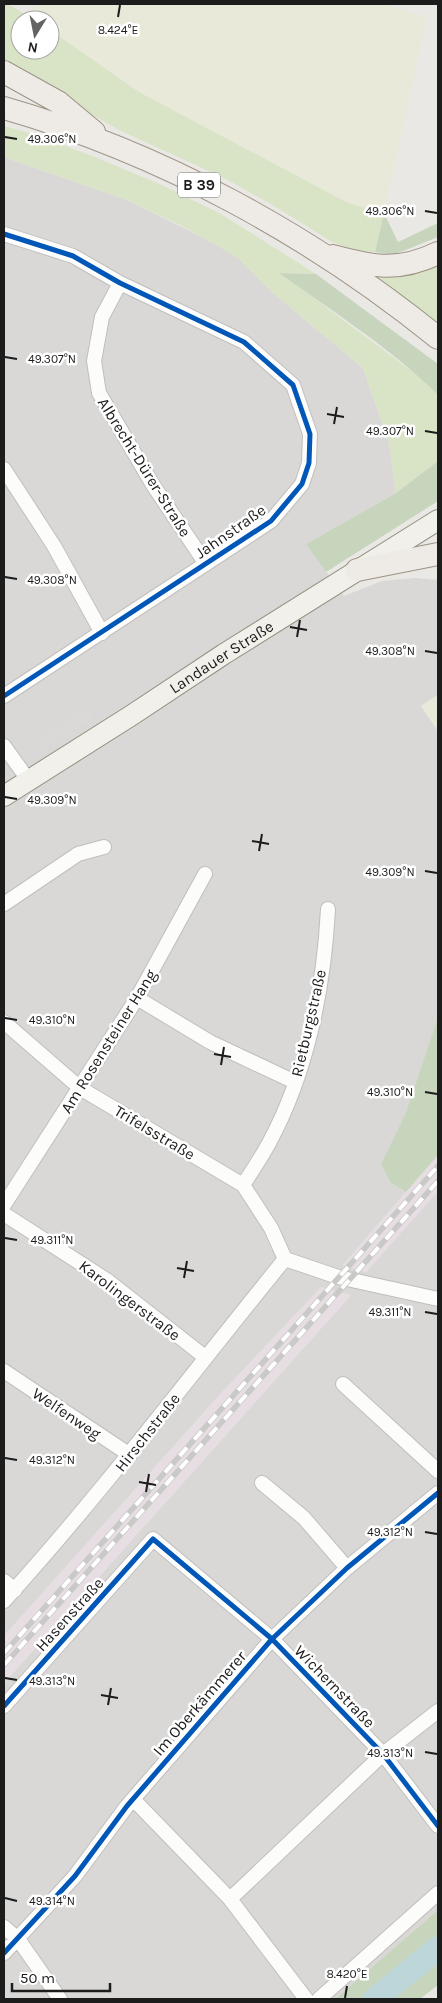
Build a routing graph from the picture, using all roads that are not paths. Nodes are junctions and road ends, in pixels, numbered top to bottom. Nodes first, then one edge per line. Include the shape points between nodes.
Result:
1 (4, 72) edge
2 (4, 108) edge
3 (108, 144) junction
4 (4, 234) edge
5 (314, 250) junction
6 (438, 252) edge
7 (120, 282) junction
8 (438, 338) edge
9 (4, 469) edge
10 (438, 520) edge
11 (438, 554) edge
12 (206, 564) junction
13 (357, 570) junction
14 (102, 633) junction
15 (4, 696) edge
16 (4, 746) edge
17 (29, 781) junction
18 (4, 796) edge
19 (104, 847) dead end
20 (206, 874) dead end
21 (4, 904) edge
22 (328, 909) dead end
23 (137, 998) junction
24 (4, 1022) edge
25 (295, 1082) junction
26 (80, 1088) junction
27 (243, 1186) junction
28 (4, 1205) edge
29 (4, 1214) edge
30 (285, 1259) junction
31 (438, 1299) edge
32 (205, 1356) junction
33 (4, 1371) edge
34 (343, 1384) dead end
35 (130, 1455) junction
36 (438, 1471) edge
37 (262, 1483) dead end
38 (438, 1493) edge
39 (153, 1539) joint
40 (347, 1568) junction
41 (9, 1585) edge
42 (4, 1601) edge
43 (272, 1639) junction
44 (4, 1706) edge
45 (438, 1711) edge
46 (383, 1754) junction
47 (133, 1799) junction
48 (438, 1826) edge
49 (438, 1894) edge
50 (230, 1899) junction
51 (4, 1927) edge
52 (18, 1939) junction
53 (4, 1953) edge
54 (60, 1999) edge
55 (306, 1999) edge
56 (319, 1999) edge

1 - 3 main road via 58,102
2 - 3 main road, B 39
3 - 5 main road, B 39 via 211,191
4 - 7 street, Jahnstraße via 73,256
5 - 6 main road via 380,267 404,266
5 - 8 main road, B 39
7 - 12 street, Albrecht-Dürer-Straße via 102,317 94,362 99,393
7 - 12 street, Jahnstraße via 244,342 293,386 310,434 309,463 302,484 271,521
9 - 14 street via 54,546
10 - 13 main road, Landauer Straße
11 - 13 main road
12 - 14 street, Jahnstraße
13 - 17 main road, Landauer Straße
14 - 15 street, Jahnstraße
16 - 17 street
17 - 18 main road, Landauer Straße
19 - 21 street via 78,854
20 - 23 street, Am Rosensteiner Hang
22 - 25 street, Rietburgstraße via 316,1003
23 - 25 street via 210,1042
23 - 26 street, Am Rosensteiner Hang
24 - 26 street, Trifelsstraße
25 - 27 street, Rietburgstraße via 269,1142
26 - 27 street, Trifelsstraße
26 - 28 street, Am Rosensteiner Hang
27 - 30 street, Trifelsstraße via 272,1228
29 - 32 street, Karolingerstraße via 108,1281
30 - 31 street via 338,1278
30 - 32 street, Hirschstraße
32 - 35 street, Hirschstraße
33 - 35 street, Welfenweg
34 - 36 street
35 - 41 street, Hirschstraße
37 - 40 street via 304,1518
38 - 40 street, Im Oberkämmerer
39 - 43 street, Wichernstraße
39 - 44 street, Hasenstraße
40 - 43 street, Im Oberkämmerer
41 - 42 street, Hirschstraße
43 - 46 street, Wichernstraße
43 - 47 street, Im Oberkämmerer
45 - 46 street
46 - 48 street, Wichernstraße
46 - 50 street
47 - 50 street
47 - 52 street, Im Oberkämmerer via 75,1876
49 - 56 street
50 - 55 street
51 - 52 street
52 - 53 street, Im Oberkämmerer
52 - 54 street

